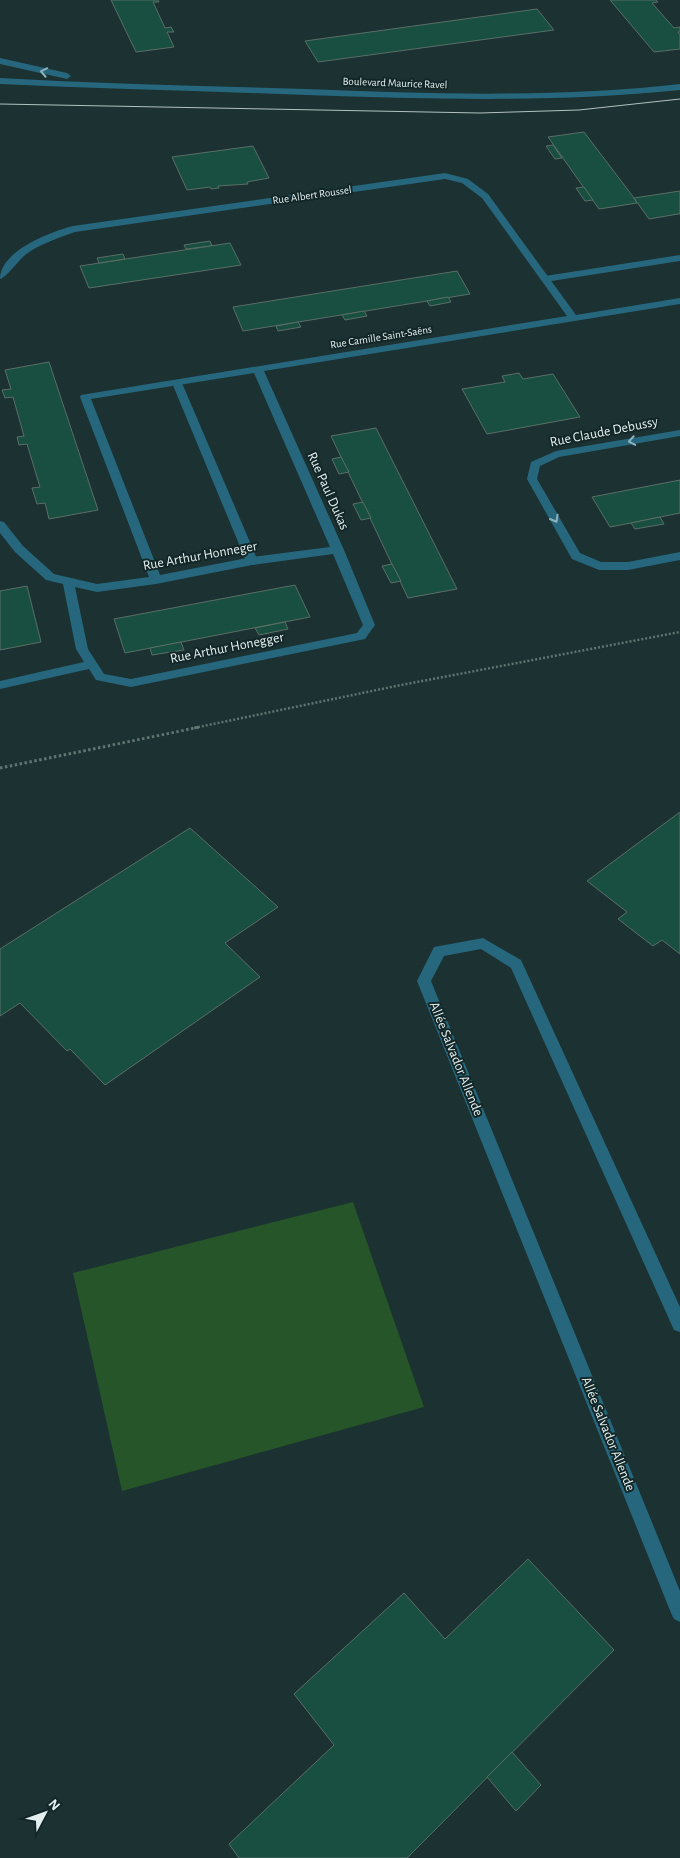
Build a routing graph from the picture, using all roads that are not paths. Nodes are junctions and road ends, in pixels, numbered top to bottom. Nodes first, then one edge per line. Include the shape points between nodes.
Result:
1 (0, 62) edge
2 (0, 81) edge
3 (109, 85) junction
4 (680, 87) edge
5 (680, 258) edge
6 (0, 276) edge
7 (545, 279) junction
8 (680, 301) edge
9 (573, 318) junction
10 (258, 370) junction
11 (177, 383) junction
12 (680, 433) edge
13 (0, 525) edge
14 (338, 550) junction
15 (680, 556) edge
16 (252, 561) junction
17 (156, 580) junction
18 (68, 582) junction
19 (369, 624) joint
20 (92, 664) junction
21 (0, 685) edge
22 (680, 1325) edge
23 (680, 1613) edge

3 -> 1 street, Boulevard Maurice Ravel
2 - 3 street, Boulevard Maurice Ravel
3 - 4 street, Boulevard Maurice Ravel via 484,97 577,95
5 - 7 street
6 - 7 street, Rue Albert Roussel via 8,263 37,242 73,229 445,176 465,181 485,196
7 - 9 street, Rue Albert Roussel
8 - 9 street, Rue Camille Saint-Saëns
9 - 10 street, Rue Camille Saint-Saëns
10 - 11 street, Rue Camille Saint-Saëns
10 - 14 street, Rue Paul Dukas
11 - 16 street
11 - 17 street, Rue Camille Saint-Saëns via 85,397
12 -> 15 street, Rue Claude Debussy via 556,454 535,464 532,479 576,556 599,566 628,566
13 - 18 street via 19,549 50,578
14 - 16 street, Rue Arthur Honneger
14 - 19 street, Rue Paul Dukas
16 - 17 street, Rue Arthur Honneger
17 - 18 street, Rue Arthur Honneger via 98,588
18 - 20 street, Rue Arthur Honegger via 82,649
19 - 20 street, Rue Arthur Honegger via 361,636 131,683 100,677
20 - 21 street
22 - 23 street, Allée Salvador Allende via 516,964 483,943 439,951 424,982

